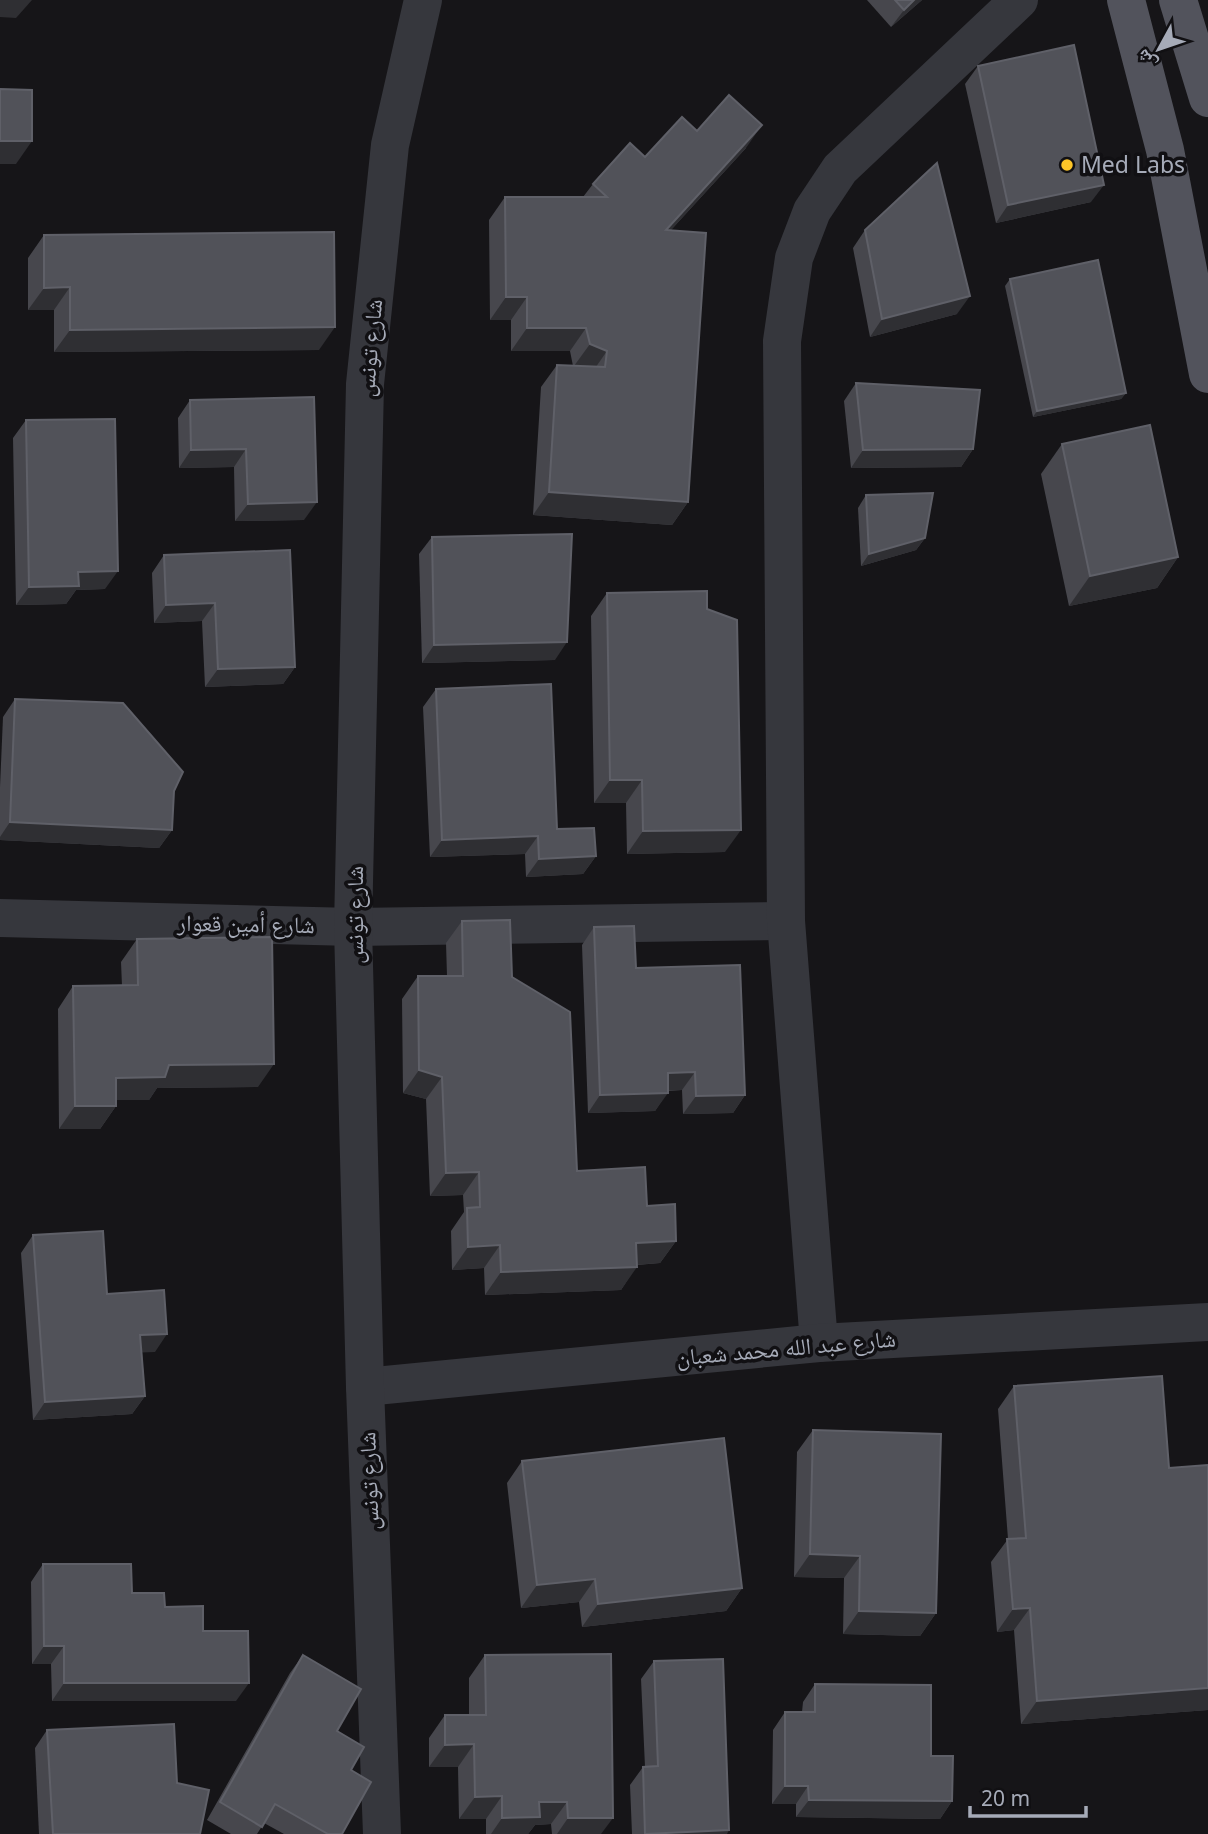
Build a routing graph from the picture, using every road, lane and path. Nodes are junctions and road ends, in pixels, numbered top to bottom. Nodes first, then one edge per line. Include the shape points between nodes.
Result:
1 (423, 0) edge
2 (1019, 0) edge
3 (1126, 0) edge
4 (1178, 0) edge
5 (1208, 98) edge
6 (1208, 374) edge
7 (0, 918) edge
8 (786, 921) junction
9 (353, 926) junction
10 (1208, 1322) edge
11 (819, 1343) junction
12 (365, 1387) junction
13 (382, 1834) edge

1 - 9 street, شارع تونس via 390,145 365,384
2 - 8 street via 841,169 812,211 794,258 782,341
3 - 6 main road via 1166,150
4 - 5 main road
7 - 9 street, شارع أمين قعوار
8 - 9 street, شارع أمين قعوار
8 - 11 street
9 - 12 street, شارع تونس
10 - 11 street, شارع عبد الله محمد شعبان
11 - 12 street, شارع عبد الله محمد شعبان
12 - 13 street, شارع تونس

